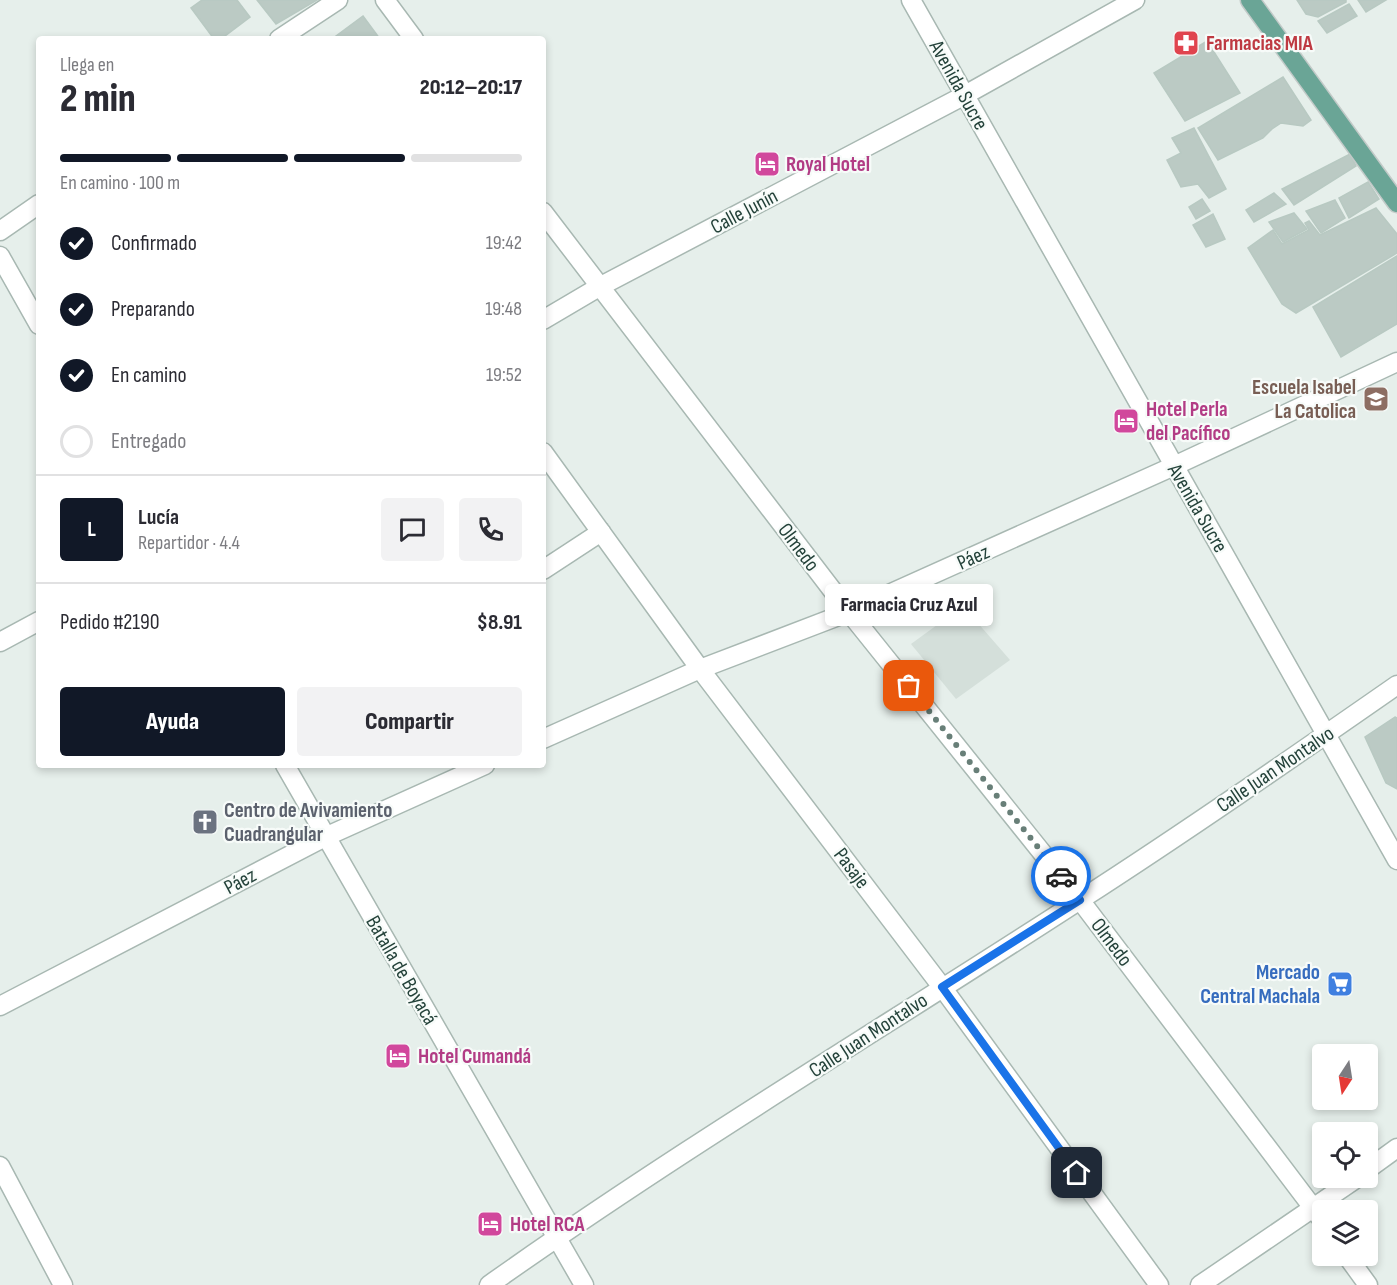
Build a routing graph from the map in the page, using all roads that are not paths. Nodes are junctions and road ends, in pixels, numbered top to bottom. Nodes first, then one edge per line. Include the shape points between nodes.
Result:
1 (338, 0) edge
2 (385, 0) edge
3 (911, 0) edge
4 (1135, 0) edge
5 (1250, 0) edge
6 (284, 36) edge
7 (412, 36) edge
8 (965, 95) junction
9 (1397, 203) edge
10 (36, 206) edge
11 (546, 216) edge
12 (0, 231) edge
13 (0, 256) edge
14 (599, 287) junction
15 (546, 318) edge
16 (36, 320) edge
17 (1397, 362) edge
18 (546, 456) edge
19 (1174, 466) junction
20 (601, 532) junction
21 (546, 568) edge
22 (849, 612) junction
23 (36, 623) edge
24 (0, 642) edge
25 (700, 669) junction
26 (1397, 685) edge
27 (1327, 734) junction
28 (546, 738) edge
29 (287, 768) edge
30 (478, 768) edge
31 (325, 837) junction
32 (1397, 860) edge
33 (1080, 900) junction
34 (942, 987) junction
35 (0, 1006) edge
36 (1397, 1148) edge
37 (1378, 1162) edge
38 (0, 1166) edge
39 (1347, 1188) edge
40 (1334, 1200) edge
41 (1312, 1206) edge
42 (1312, 1219) edge
43 (556, 1237) junction
44 (1354, 1266) edge
45 (63, 1285) edge
46 (489, 1285) edge
47 (584, 1285) edge
48 (1159, 1285) edge
49 (1200, 1285) edge
50 (1368, 1285) edge

1 - 6 street
2 - 7 street
3 - 8 street, Avenida Sucre
4 - 8 street, Calle Junín
5 - 9 main road
8 - 14 street, Calle Junín
8 - 19 street, Avenida Sucre
10 - 12 street
11 - 14 street, Olmedo
13 - 16 street
14 - 15 street, Calle Junín
14 - 22 street, Olmedo
17 - 19 street, Páez
18 - 20 street, Pasaje
19 - 22 street, Páez
19 - 27 street, Avenida Sucre
20 - 21 street
20 - 25 street, Pasaje
22 - 25 street, Páez
22 - 33 street, Olmedo
23 - 24 street
25 - 28 street, Páez
25 - 34 street, Pasaje
26 - 27 street, Calle Juan Montalvo
27 - 32 street, Avenida Sucre
27 - 33 street, Calle Juan Montalvo
29 - 31 street, Batalla de Boyacá
30 - 31 street, Páez
31 - 35 street, Páez
31 - 43 street, Batalla de Boyacá
33 - 34 street, Calle Juan Montalvo
33 - 41 street, Olmedo
34 - 43 street, Calle Juan Montalvo
34 - 48 street, Pasaje
36 - 37 street
38 - 45 street
39 - 40 street
42 - 49 street
43 - 46 street, Calle Juan Montalvo
43 - 47 street, Batalla de Boyacá
44 - 50 street

